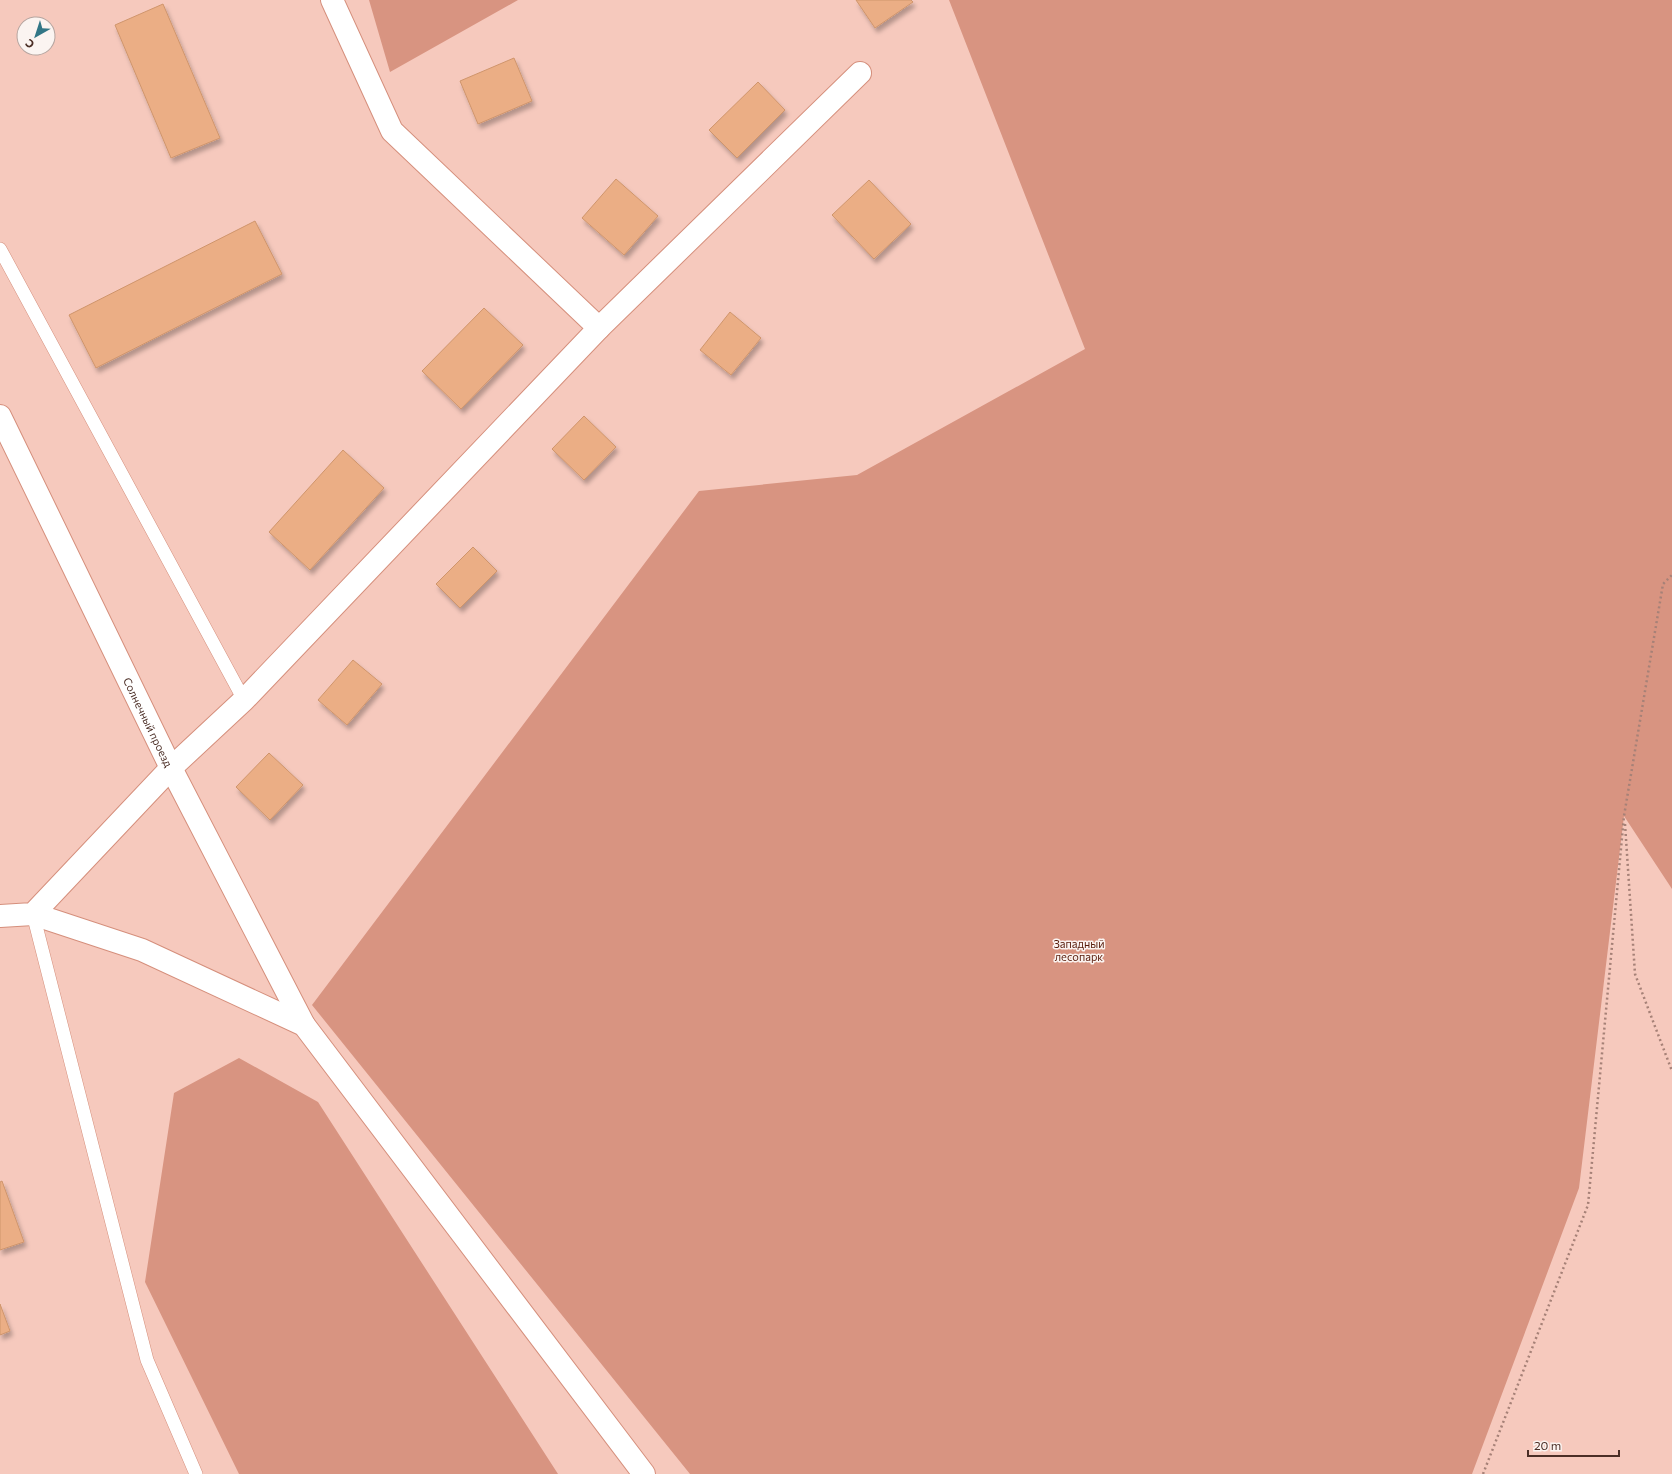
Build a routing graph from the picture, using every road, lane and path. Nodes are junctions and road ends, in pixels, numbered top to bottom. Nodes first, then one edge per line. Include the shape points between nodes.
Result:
1 (332, 0) edge
2 (860, 73) dead end
3 (0, 249) edge
4 (599, 328) junction
5 (0, 416) edge
6 (1672, 575) edge
7 (244, 700) junction
8 (171, 768) junction
9 (1624, 816) junction
10 (33, 914) junction
11 (0, 916) edge
12 (304, 1025) junction
13 (1672, 1071) edge
14 (196, 1474) edge
15 (644, 1474) edge
16 (1483, 1474) edge

1 - 4 street via 392,131
2 - 4 street
3 - 7 lane
4 - 7 street
5 - 8 street, Солнечный проезд
6 - 9 path via 1663,584
7 - 8 street
8 - 10 street
8 - 12 street, Солнечный проезд
9 - 13 path via 1635,974
9 - 16 path via 1588,1205
10 - 11 street
10 - 12 street via 142,950
10 - 14 lane via 146,1360
12 - 15 street, Солнечный проезд

